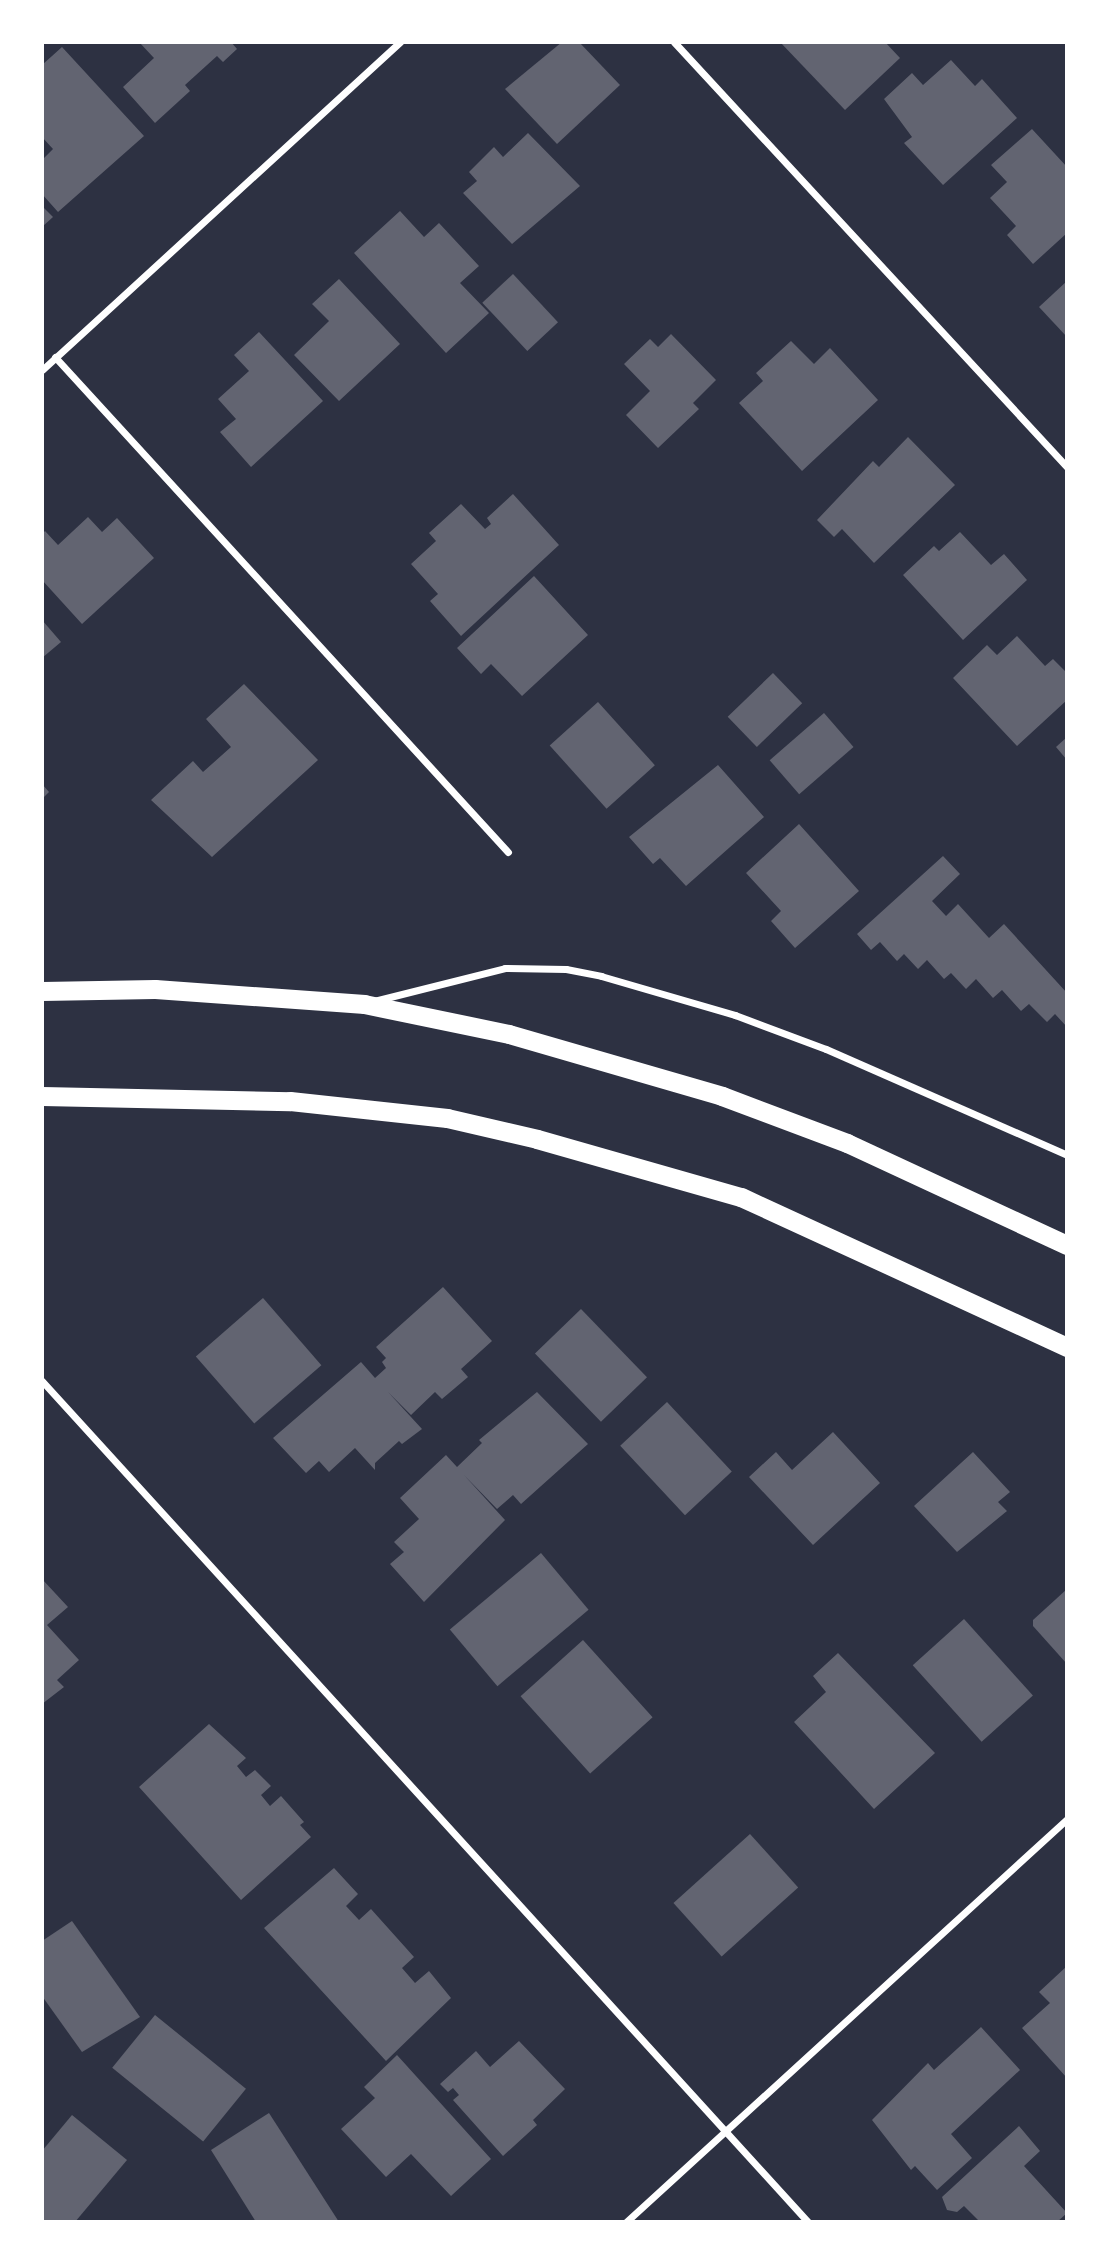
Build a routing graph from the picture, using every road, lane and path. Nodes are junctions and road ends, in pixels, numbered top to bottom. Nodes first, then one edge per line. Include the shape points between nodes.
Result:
1 (400, 42) edge
2 (674, 42) edge
3 (55, 357) junction
4 (42, 370) edge
5 (1067, 467) edge
6 (508, 852) dead end
7 (42, 990) edge
8 (363, 1004) junction
9 (42, 1096) edge
10 (1067, 1155) edge
11 (1067, 1245) edge
12 (1067, 1347) edge
13 (42, 1381) edge
14 (1067, 1819) edge
15 (726, 2130) junction
16 (626, 2222) edge
17 (808, 2222) edge

1 - 3 street
2 - 5 street
3 - 4 street
3 - 6 street
7 - 8 highway via 155,989
8 - 10 street via 505,968 566,969 601,976 735,1015 827,1049
8 - 11 highway via 509,1034 722,1096 848,1143
9 - 12 highway via 199,1096 339,1105 447,1118 537,1139 741,1197
13 - 15 street
14 - 15 street
15 - 16 street
15 - 17 street

